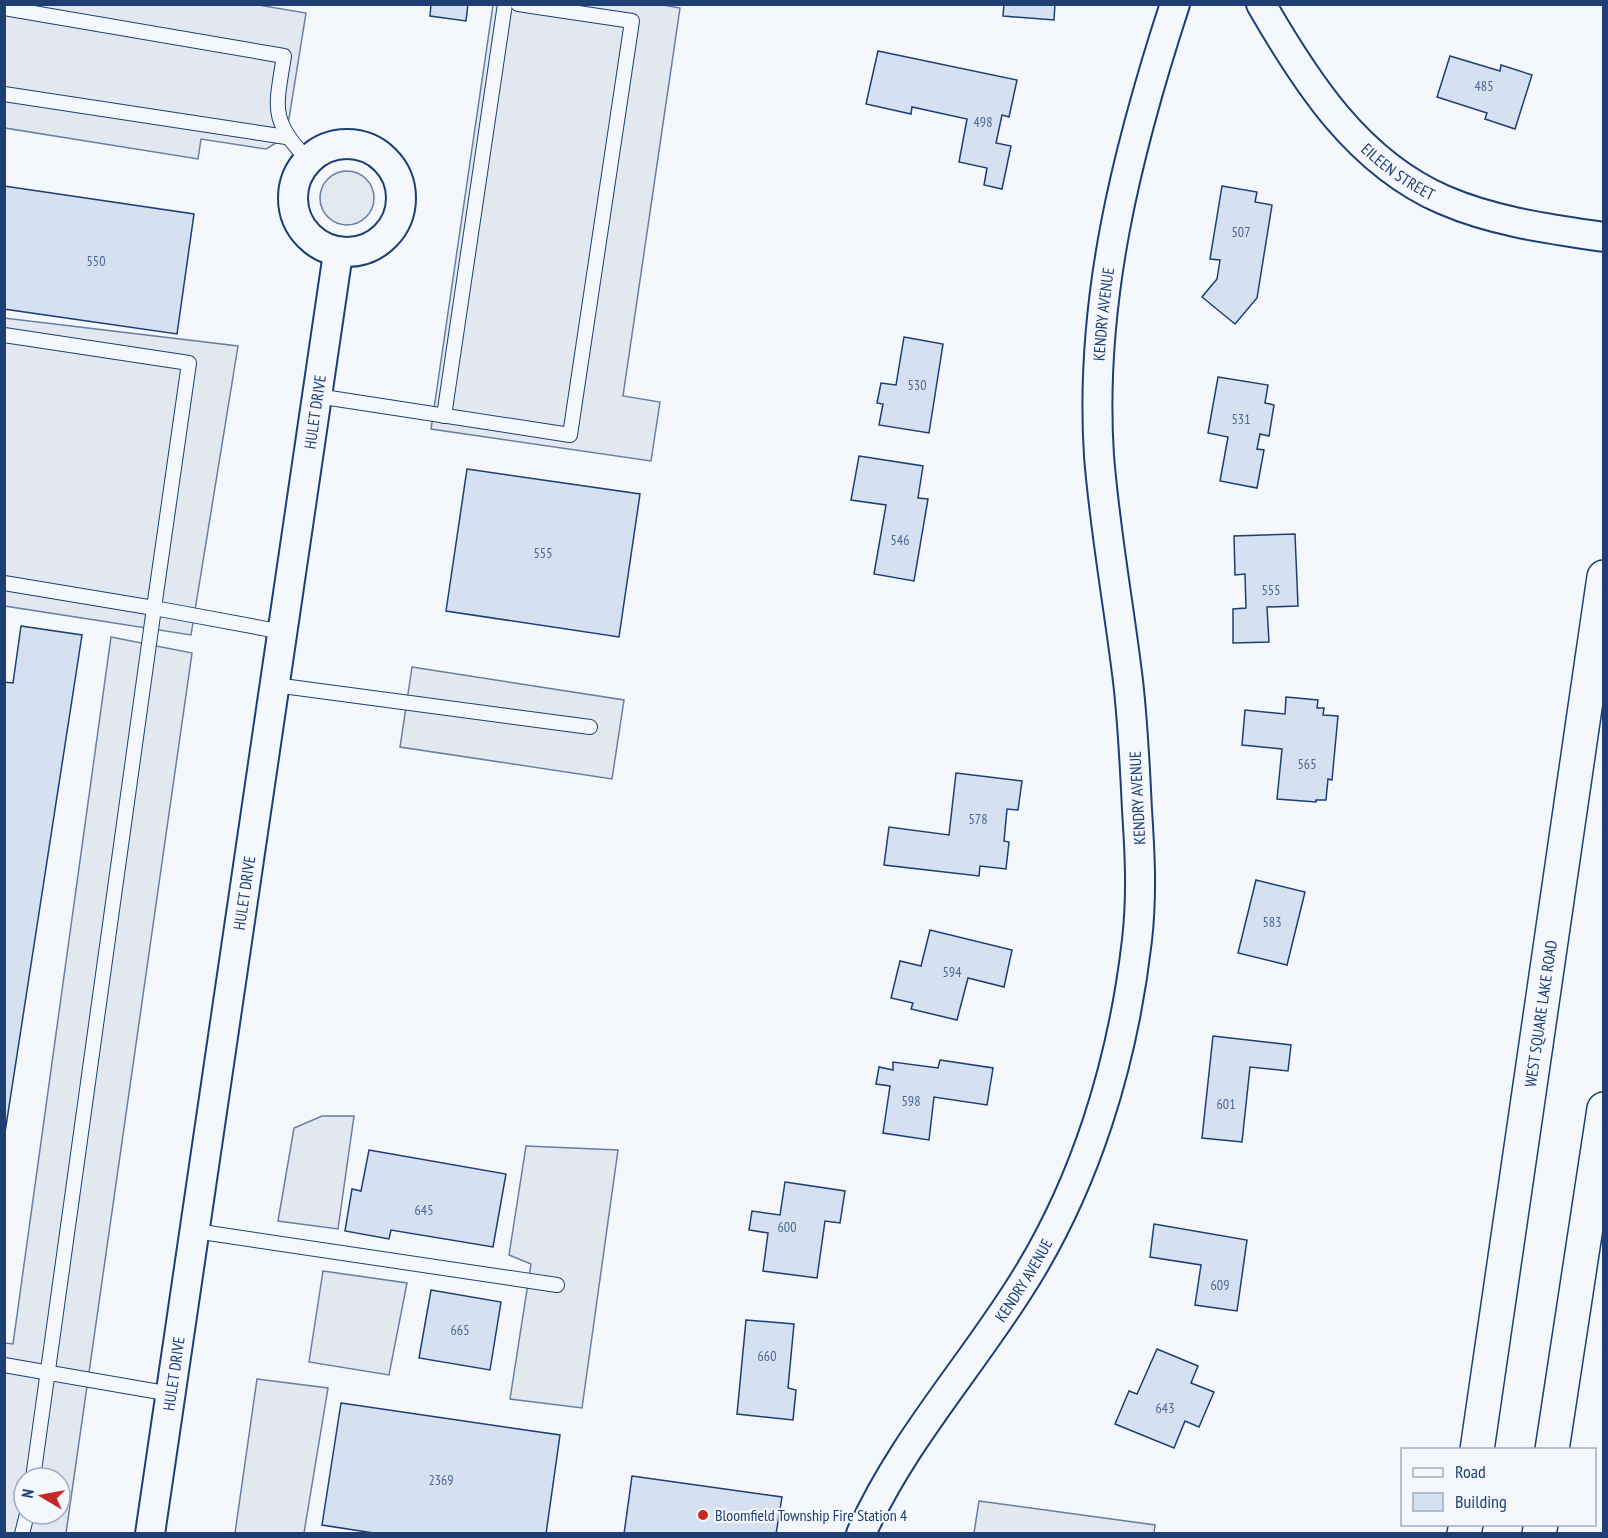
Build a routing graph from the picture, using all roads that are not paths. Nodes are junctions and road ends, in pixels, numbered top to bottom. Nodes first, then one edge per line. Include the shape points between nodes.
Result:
1 (505, 4) edge
2 (518, 4) edge
3 (1175, 4) edge
4 (1261, 4) edge
5 (4, 8) edge
6 (4, 94) edge
7 (286, 137) junction
8 (308, 160) junction
9 (1604, 237) edge
10 (338, 252) junction
11 (4, 335) edge
12 (317, 396) junction
13 (444, 417) junction
14 (1604, 577) edge
15 (4, 583) edge
16 (154, 608) junction
17 (283, 632) junction
18 (275, 685) junction
19 (590, 727) dead end
20 (1604, 1109) edge
21 (195, 1231) junction
22 (557, 1285) dead end
23 (4, 1365) edge
24 (48, 1372) junction
25 (171, 1394) junction
26 (1477, 1448) edge
27 (1552, 1448) edge
28 (35, 1466) edge
29 (150, 1533) edge
30 (861, 1533) edge

1 - 13 lane
2 - 13 lane via 632,21 570,435
3 - 30 street, KENDRY AVENUE via 1127,168 1113,238 1099,357 1099,456 1128,685 1140,861 1137,941 1120,1036 1101,1113 1069,1197 1044,1248 891,1476
4 - 9 street, EILEEN STREET via 1321,97 1347,129 1393,170 1444,200 1480,212
5 - 7 lane via 284,56 276,108
6 - 7 lane
7 - 8 lane
8 - 10 street via 295,183 298,222 314,242
8 - 10 street via 330,146 357,145 380,155 399,182 400,214 386,237 364,250
10 - 12 street, HULET DRIVE
11 - 16 lane via 189,363
12 - 13 lane
12 - 17 street, HULET DRIVE
14 - 26 highway, WEST SQUARE LAKE ROAD
15 - 16 lane
16 - 17 lane
16 - 24 lane
17 - 18 street, HULET DRIVE
18 - 19 lane
18 - 21 street, HULET DRIVE
20 - 27 highway
21 - 22 lane
21 - 25 street, HULET DRIVE
23 - 24 lane
24 - 25 lane
24 - 28 lane
25 - 29 street, HULET DRIVE

